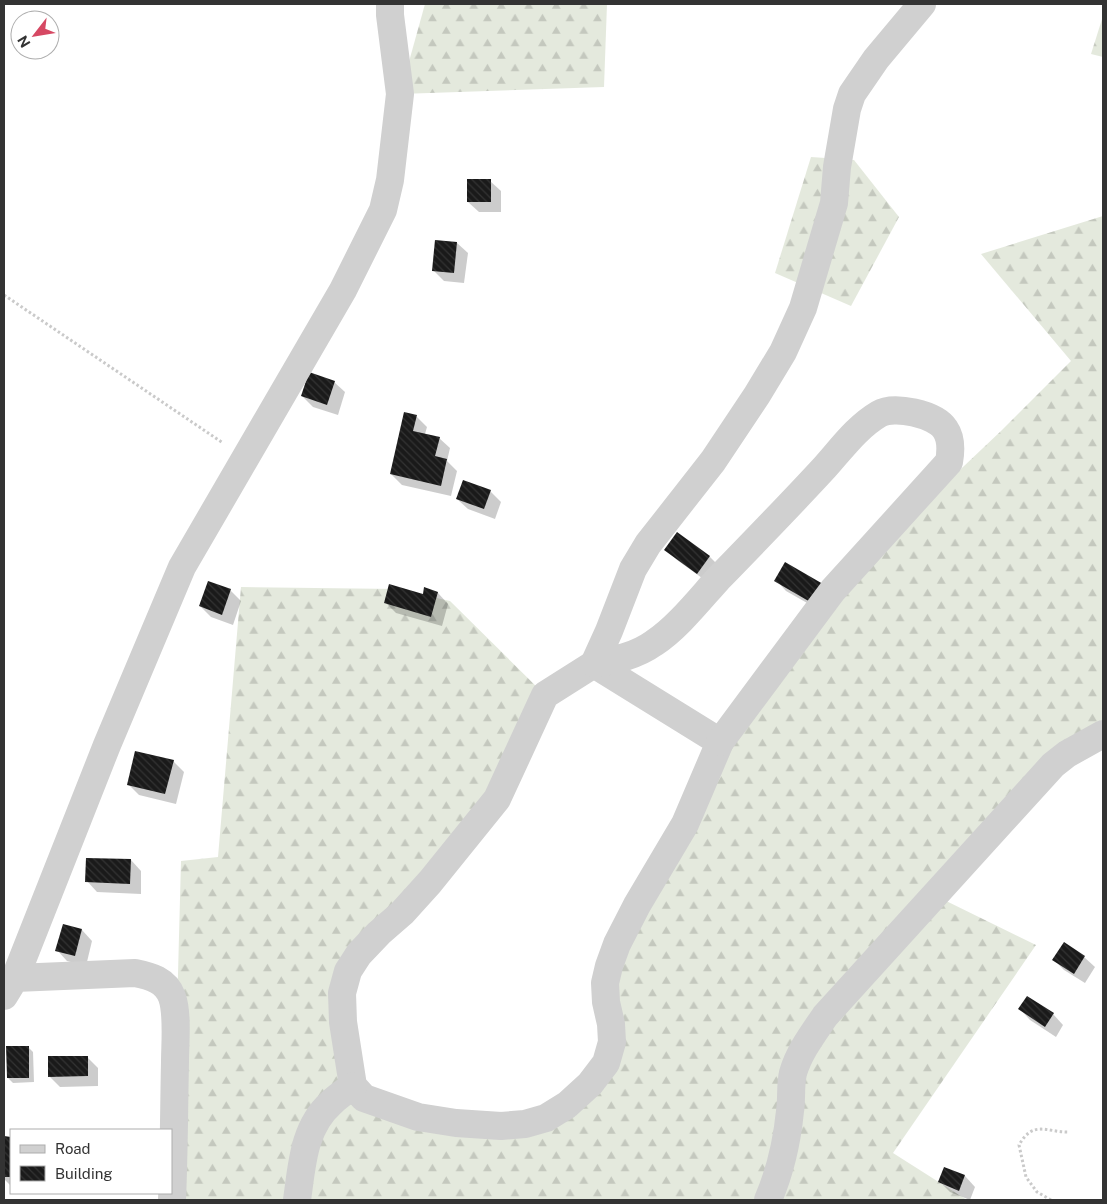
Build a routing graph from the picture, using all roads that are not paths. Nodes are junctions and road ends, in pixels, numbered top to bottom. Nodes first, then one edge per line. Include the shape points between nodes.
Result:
1 (390, 4) edge
2 (922, 4) edge
3 (594, 664) junction
4 (1103, 734) edge
5 (720, 742) junction
6 (9, 987) edge
7 (353, 1086) junction
8 (172, 1200) edge
9 (297, 1200) edge
10 (768, 1200) edge

1 - 6 street via 400,94 390,180 382,210 342,290 182,567
2 - 3 street via 876,59 852,94 837,167 834,203 803,308 783,352 713,461 638,560
3 - 5 street
3 - 5 street via 625,658 654,644 862,426 881,412 919,413 934,420 945,429 952,449 950,462 833,590
3 - 7 street via 545,695 497,798 430,882 359,954 348,972 342,993 343,1022
4 - 10 street via 1053,765 825,1016 804,1048 793,1073 785,1148
5 - 7 street via 685,824 617,944 605,983 612,1042 606,1063 590,1084 567,1105 546,1118 501,1126 418,1117 364,1098
6 - 8 street via 135,973 153,976 163,984 172,996 175,1031
7 - 9 street via 330,1103 314,1123 306,1141

